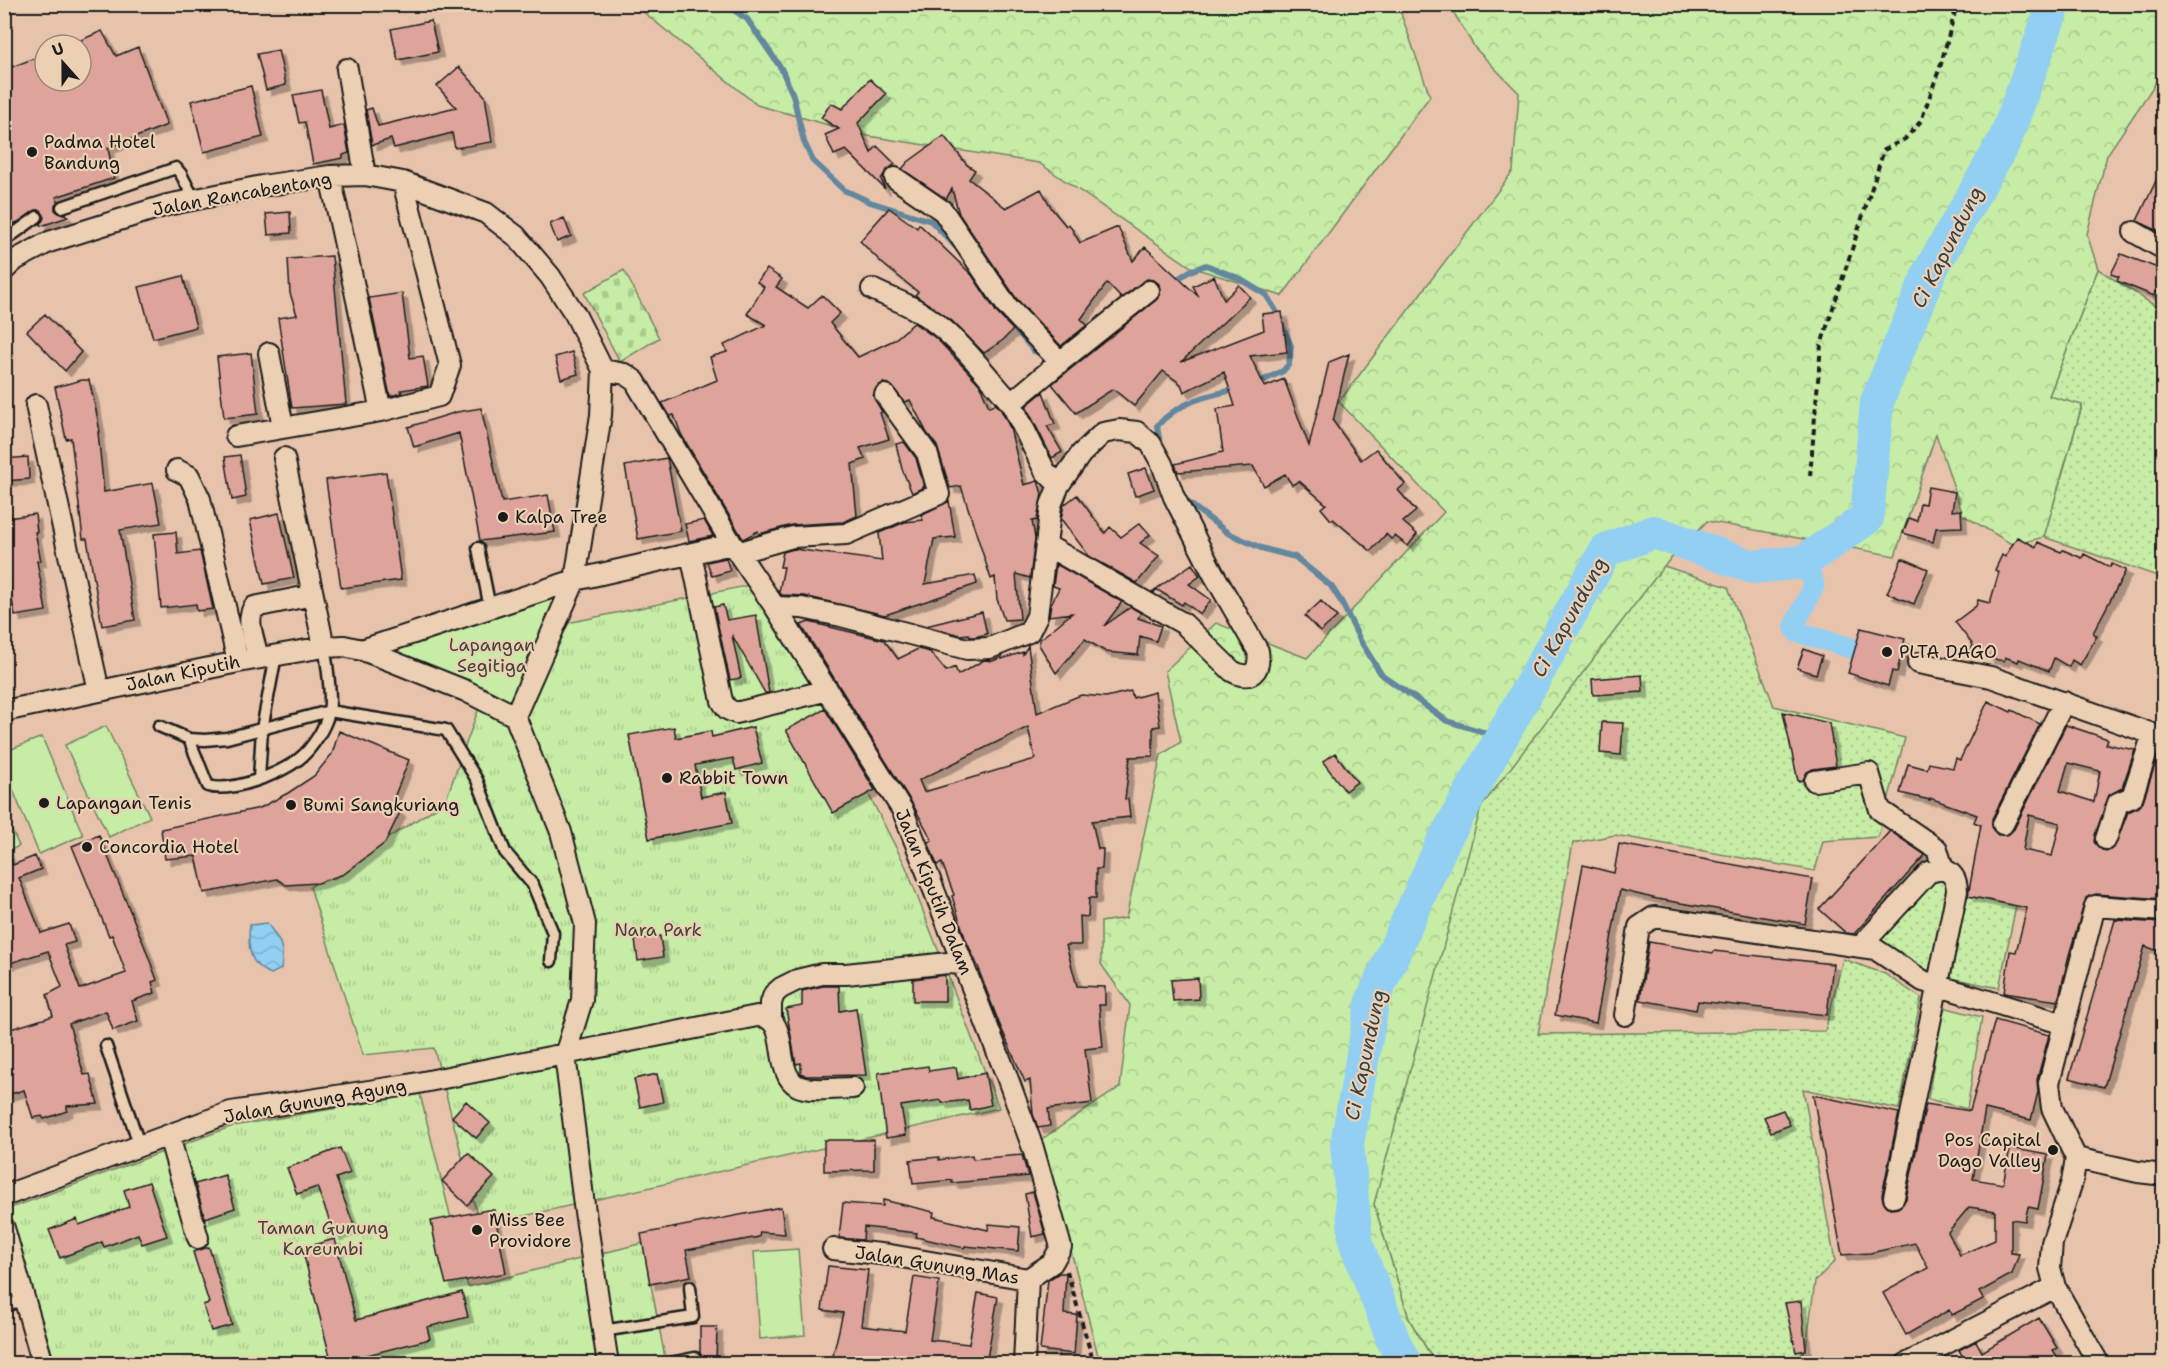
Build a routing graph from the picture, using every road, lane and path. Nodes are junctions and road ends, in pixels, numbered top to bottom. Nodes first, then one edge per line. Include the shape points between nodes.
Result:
1 (1957, 4) edge
2 (347, 69) dead end
3 (365, 175) junction
4 (330, 176) junction
5 (895, 178) dead end
6 (403, 182) junction
7 (194, 199) junction
8 (62, 207) dead end
9 (38, 217) dead end
10 (2134, 232) dead end
11 (4, 241) edge
12 (2163, 249) edge
13 (4, 270) edge
14 (872, 289) dead end
15 (1149, 291) dead end
16 (269, 353) dead end
17 (1060, 362) junction
18 (603, 370) junction
19 (885, 396) dead end
20 (1011, 404) junction
21 (36, 405) dead end
22 (381, 411) junction
23 (283, 427) junction
24 (236, 436) dead end
25 (284, 458) dead end
26 (177, 470) dead end
27 (1810, 476) dead end
28 (1059, 485) junction
29 (1046, 545) junction
30 (478, 548) dead end
31 (736, 548) junction
32 (691, 554) junction
33 (575, 580) junction
34 (313, 595) junction
35 (775, 606) junction
36 (490, 608) junction
37 (324, 647) junction
38 (362, 650) junction
39 (257, 658) junction
40 (1918, 663) dead end
41 (828, 690) junction
42 (99, 691) junction
43 (2064, 702) junction
44 (4, 711) edge
45 (329, 711) junction
46 (515, 716) junction
47 (159, 726) dead end
48 (262, 729) junction
49 (2158, 736) edge
50 (189, 739) junction
51 (259, 779) junction
52 (1815, 781) dead end
53 (2003, 824) dead end
54 (2106, 839) dead end
55 (1943, 869) junction
56 (2163, 911) edge
57 (1860, 947) junction
58 (551, 961) dead end
59 (963, 964) junction
60 (1938, 986) junction
61 (1625, 1015) dead end
62 (771, 1019) junction
63 (2064, 1024) junction
64 (106, 1046) dead end
65 (565, 1055) junction
66 (854, 1088) dead end
67 (169, 1136) junction
68 (140, 1147) junction
69 (2076, 1158) junction
70 (2163, 1175) edge
71 (4, 1196) edge
72 (1894, 1197) dead end
73 (4, 1228) edge
74 (198, 1238) dead end
75 (1061, 1247) junction
76 (833, 1249) dead end
77 (1029, 1279) junction
78 (690, 1287) dead end
79 (2055, 1287) junction
80 (23, 1300) junction
81 (4, 1306) edge
82 (602, 1330) junction
83 (695, 1358) dead end
84 (43, 1364) edge
85 (608, 1364) edge
86 (665, 1364) edge
87 (1024, 1364) edge
88 (1094, 1364) edge
89 (1906, 1364) edge
90 (2099, 1364) edge

1 - 27 path via 1921,121 1905,139 1884,150 1821,345
2 - 3 street
3 - 4 street, Jalan Rancabentang
3 - 6 street, Jalan Rancabentang
4 - 7 street, Jalan Rancabentang
4 - 22 street
5 - 17 street via 943,211 1007,306
6 - 18 street, Jalan Rancabentang via 486,213 516,236 575,314
6 - 22 street via 450,365 439,396
7 - 8 lane via 176,168
7 - 13 street, Jalan Rancabentang via 49,242
9 - 11 lane
10 - 12 street
14 - 20 street via 937,324
15 - 17 street
16 - 23 street
17 - 20 street
18 - 31 street, Jalan Kiputih Dalam via 625,374 634,381
18 - 33 street, Jalan Rancabentang via 601,416
19 - 31 street via 927,453 939,494 846,534 793,537
20 - 28 street via 1045,471
21 - 42 street
22 - 23 street
23 - 24 street
25 - 34 street
26 - 39 street via 189,476 200,499
28 - 29 street via 1051,505
28 - 29 street via 1081,454 1103,433 1137,432 1151,444 1213,573 1258,651 1260,661 1256,670 1250,676 1232,671 1184,624
29 - 35 street via 1037,616 1029,632 990,648 967,650 841,616
30 - 36 lane
31 - 32 street
31 - 35 street, Jalan Kiputih Dalam
32 - 33 street
32 - 41 street via 722,701 727,709 736,713
33 - 36 street, Jalan Kiputih
33 - 46 street, Jalan Rancabentang
34 - 37 street
34 - 39 street via 254,607 250,621
35 - 41 street, Jalan Kiputih Dalam
36 - 38 street, Jalan Kiputih
37 - 38 street, Jalan Kiputih
37 - 39 street, Jalan Kiputih
37 - 45 lane
38 - 46 street, Jalan Kiputih via 466,691
39 - 42 street, Jalan Kiputih
39 - 48 lane
40 - 43 street via 1991,677
41 - 59 street, Jalan Kiputih Dalam via 903,811
42 - 44 street, Jalan Kiputih
43 - 49 street
43 - 53 street
45 - 48 lane
45 - 51 lane via 316,739 299,759
45 - 58 lane via 446,729 477,780 505,852 532,885 553,933
46 - 65 street via 561,832 585,924 582,1000
47 - 50 lane
48 - 50 lane via 227,738
48 - 51 lane
49 - 54 street via 2132,797 2118,803
50 - 51 lane via 208,786 218,789
52 - 55 street via 1869,773 1880,810 1936,849
55 - 57 street via 1929,872
55 - 60 street via 1954,877 1957,891
56 - 63 street via 2095,906
57 - 60 street via 1875,949 1923,981
57 - 61 street via 1654,917 1639,927
59 - 62 street via 806,978 774,994
59 - 75 street, Jalan Kiputih Dalam via 1033,1148
60 - 63 street
60 - 72 street
62 - 65 street, Jalan Gunung Agung via 757,1016
62 - 66 street via 795,1084 808,1088
63 - 69 street via 2049,1092 2052,1108
64 - 68 lane
65 - 67 street, Jalan Gunung Agung via 408,1085 231,1112
65 - 82 street
67 - 68 street, Jalan Gunung Agung
67 - 74 street
68 - 71 street, Jalan Gunung Agung
69 - 70 street
69 - 79 street via 2052,1243 2050,1268
73 - 80 street
75 - 77 street via 1046,1268
75 - 88 path
76 - 77 street, Jalan Gunung Mas
77 - 87 street, Jalan Gunung Mas
78 - 82 lane via 693,1317
79 - 89 street
79 - 90 street
80 - 81 lane
80 - 84 street
82 - 85 street
83 - 86 lane

